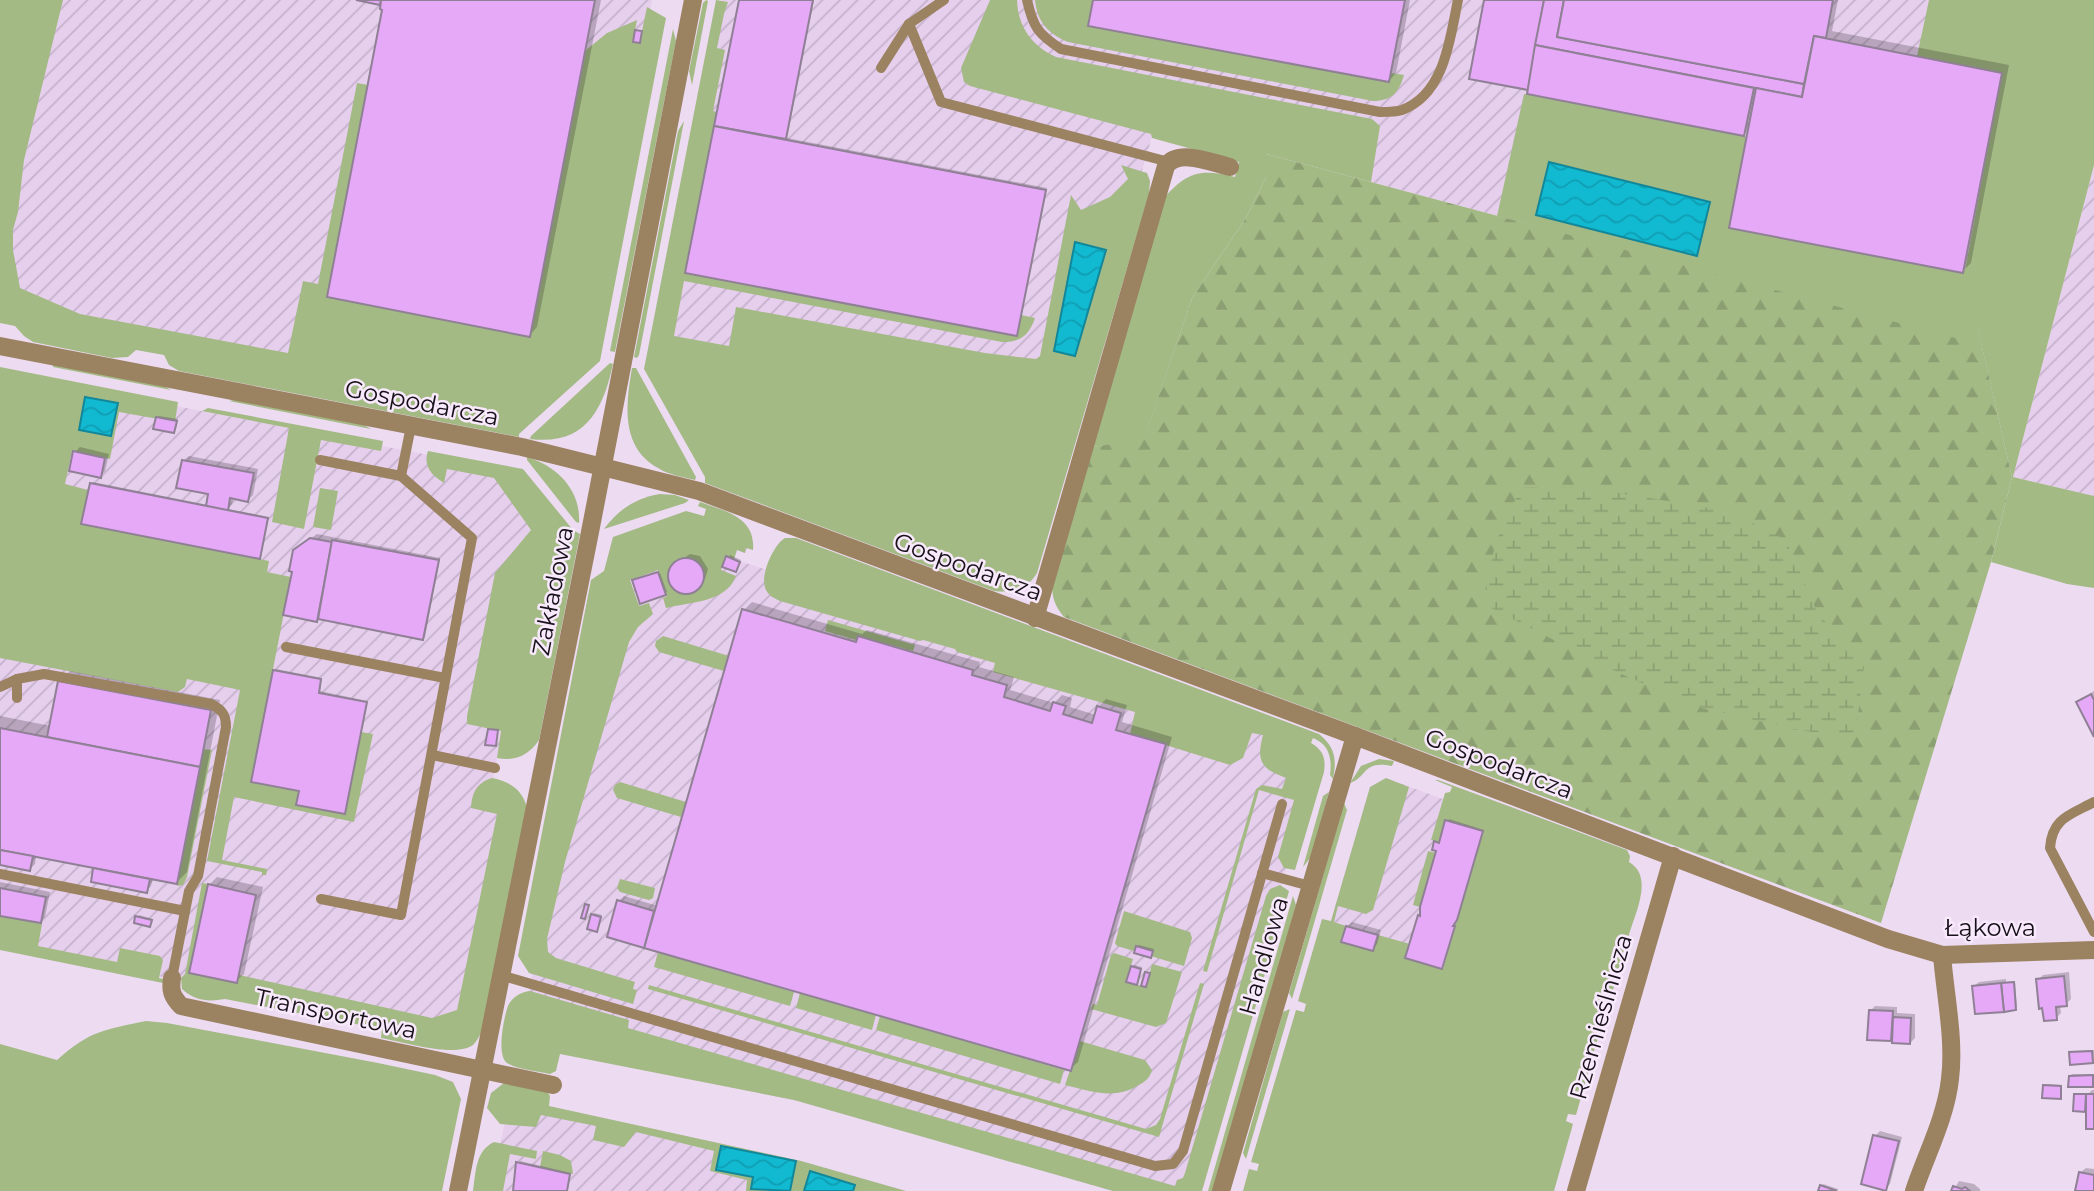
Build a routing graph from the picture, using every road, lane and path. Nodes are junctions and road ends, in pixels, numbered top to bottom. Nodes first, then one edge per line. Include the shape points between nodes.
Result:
1 (693, 0) edge
2 (944, 0) edge
3 (1027, 0) edge
4 (1458, 0) edge
5 (909, 24) junction
6 (881, 68) dead end
7 (1169, 162) junction
8 (1230, 167) dead end
9 (0, 346) edge
10 (411, 426) junction
11 (320, 460) dead end
12 (603, 466) junction
13 (401, 476) junction
14 (1035, 618) junction
15 (286, 647) dead end
16 (445, 678) junction
17 (17, 679) junction
18 (0, 687) edge
19 (17, 698) dead end
20 (1355, 736) junction
21 (432, 755) junction
22 (495, 768) dead end
23 (2094, 802) edge
24 (1282, 804) dead end
25 (1673, 856) junction
26 (1262, 873) junction
27 (0, 874) edge
28 (1310, 886) junction
29 (321, 900) dead end
30 (185, 911) junction
31 (2094, 932) edge
32 (1888, 939) joint
33 (2094, 950) edge
34 (1942, 956) junction
35 (500, 975) junction
36 (172, 978) joint
37 (481, 1069) junction
38 (553, 1085) dead end
39 (458, 1191) edge
40 (1221, 1191) edge
41 (1576, 1191) edge
42 (1914, 1191) edge

1 - 12 street, Zakładowa
2 - 5 lane
3 - 4 lane via 1031,20 1041,36 1061,49 1380,112 1400,111 1419,101 1437,79
5 - 6 lane
5 - 7 lane via 941,102
7 - 8 street via 1182,156
7 - 14 street
9 - 10 street, Gospodarcza
10 - 12 street, Gospodarcza
10 - 13 lane
11 - 13 lane
12 - 14 street, Gospodarcza via 699,491
12 - 35 street, Zakładowa
13 - 16 lane via 472,538
14 - 20 street, Gospodarcza
15 - 16 lane
16 - 21 lane
17 - 18 lane
17 - 19 lane
17 - 30 lane via 44,674 221,709 226,727 198,876
20 - 25 street, Gospodarcza
20 - 28 street, Handlowa
21 - 22 lane
21 - 29 lane via 401,915
23 - 31 lane via 2058,822 2051,832 2050,848
24 - 26 lane
25 - 32 street, Gospodarcza
25 - 41 street, Rzemieślnicza
26 - 28 lane
26 - 35 lane via 1183,1151 1173,1164 1155,1166
27 - 30 lane
28 - 40 street, Handlowa
30 - 36 lane
32 - 34 street, Łąkowa
33 - 34 street, Łąkowa
34 - 42 street via 1950,1079
35 - 37 street, Zakładowa
36 - 37 street, Transportowa via 170,989 181,1006
37 - 38 street, Transportowa
37 - 39 street, Zakładowa

